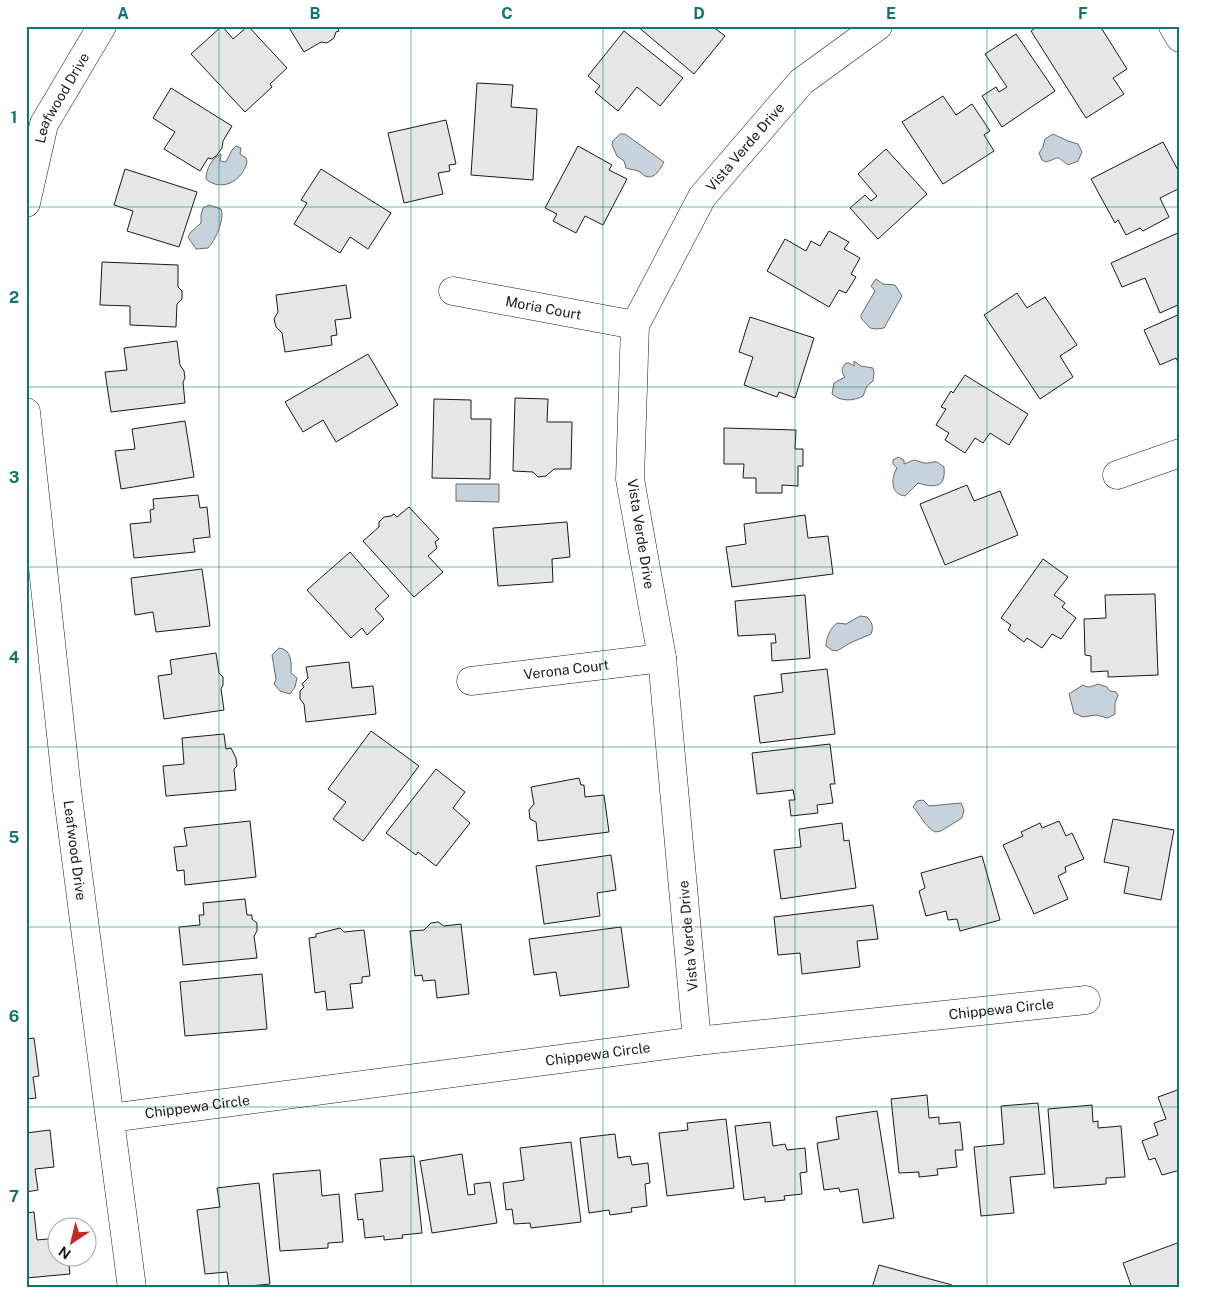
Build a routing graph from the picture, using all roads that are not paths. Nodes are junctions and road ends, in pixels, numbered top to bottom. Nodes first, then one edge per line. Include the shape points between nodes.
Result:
1 (102, 26) edge
2 (878, 26) edge
3 (1173, 26) edge
4 (1180, 38) edge
5 (26, 203) edge
6 (454, 291) dead end
7 (635, 325) junction
8 (26, 412) edge
9 (1180, 453) edge
10 (1117, 475) dead end
11 (662, 658) junction
12 (471, 681) dead end
13 (1086, 1000) dead end
14 (697, 1041) junction
15 (110, 1118) junction
16 (132, 1288) edge

1 - 5 street, Leafwood Drive via 44,124
2 - 7 street, Vista Verde Drive via 801,82 702,197
3 - 4 street
6 - 7 street, Moria Court
7 - 11 street, Vista Verde Drive via 630,479
8 - 15 street, Leafwood Drive via 68,790
9 - 10 street
11 - 12 street, Verona Court
11 - 14 street, Vista Verde Drive
13 - 14 street, Chippewa Circle
14 - 15 street, Chippewa Circle
15 - 16 street, Leafwood Drive

